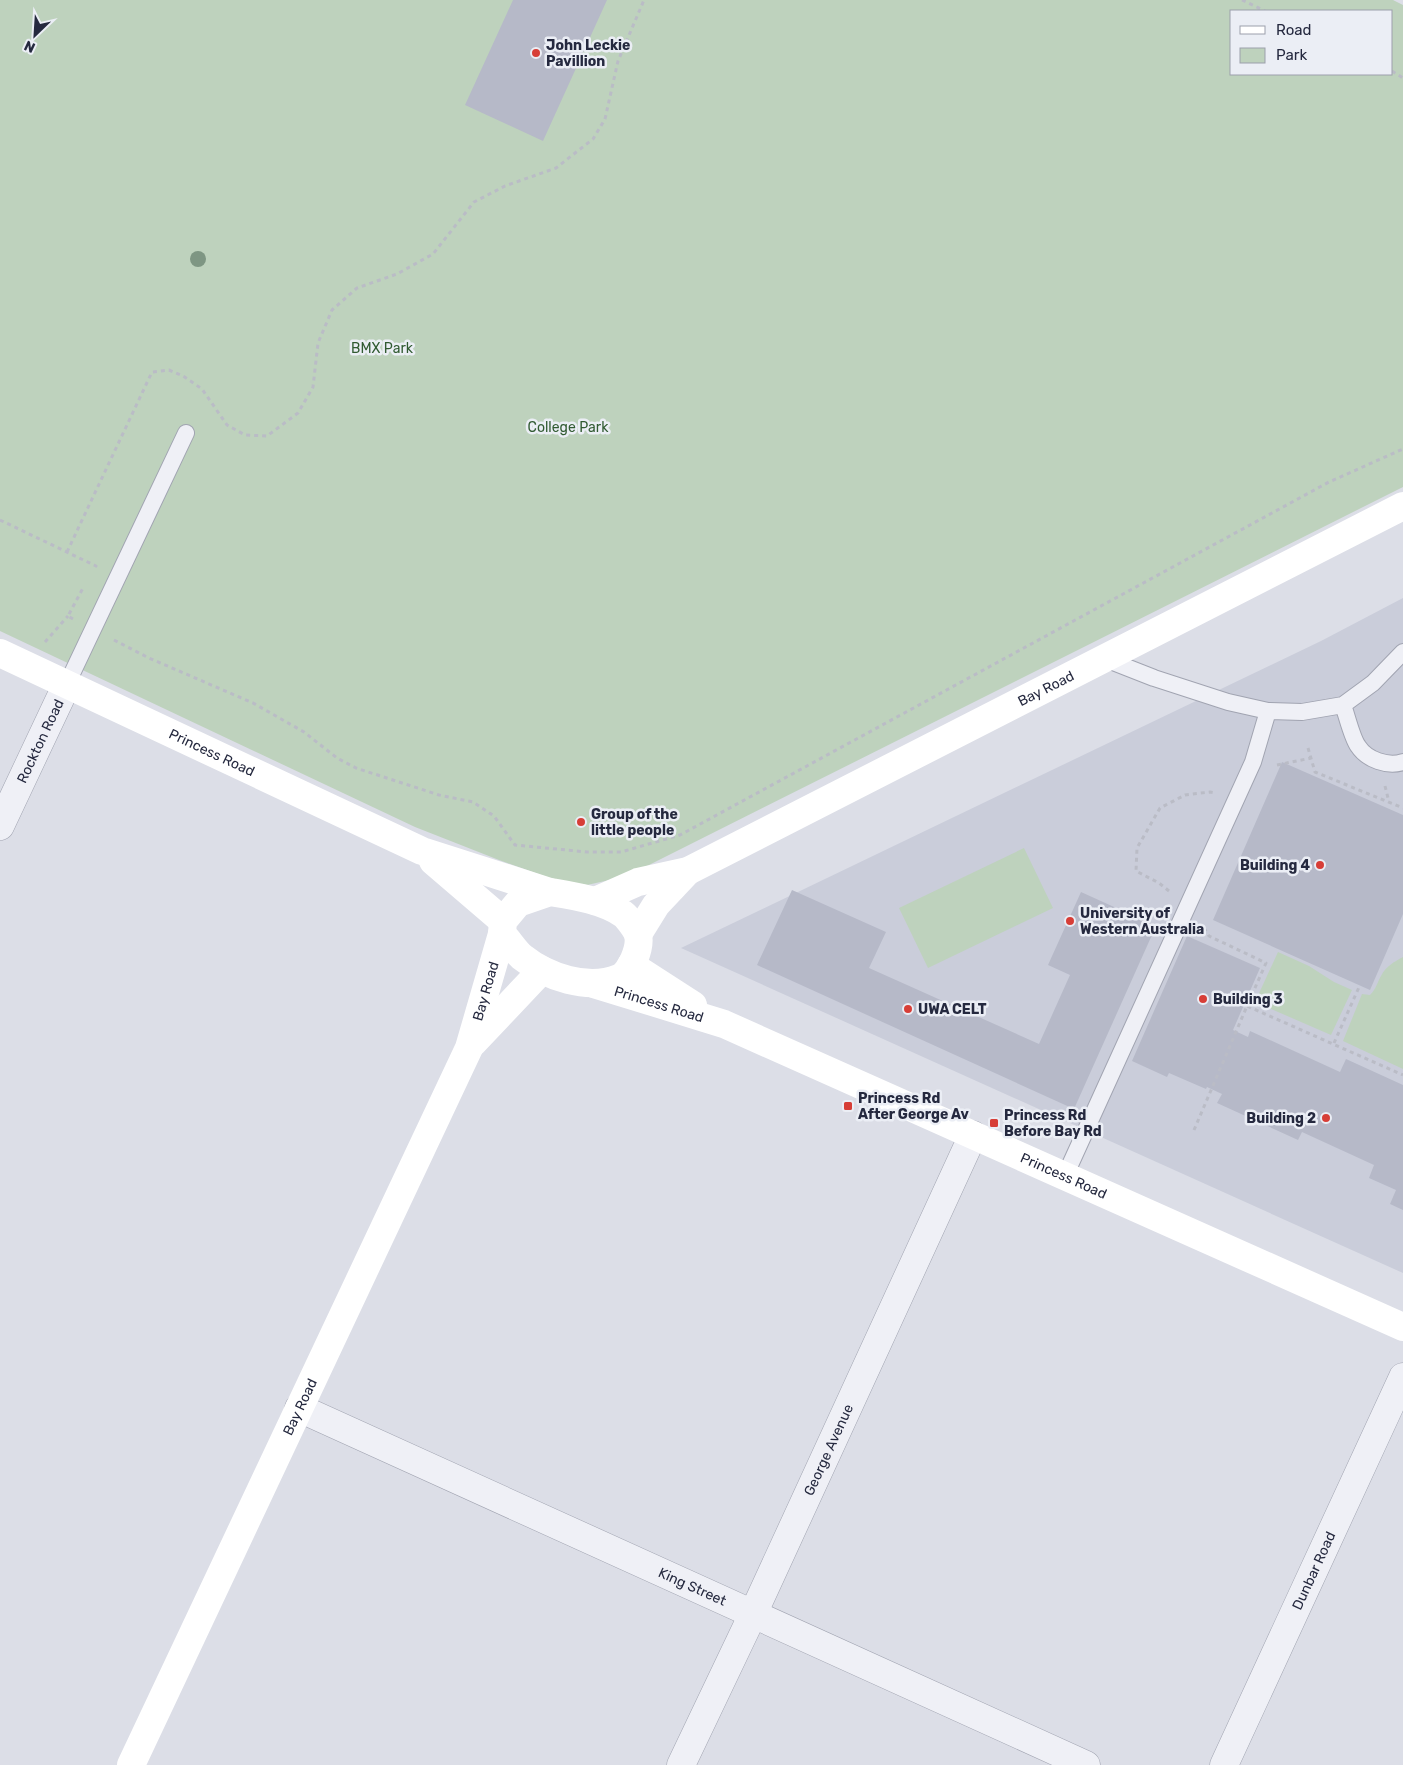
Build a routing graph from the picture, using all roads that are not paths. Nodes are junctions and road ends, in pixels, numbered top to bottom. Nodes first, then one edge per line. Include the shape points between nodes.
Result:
1 (186, 433) dead end
2 (1403, 506) edge
3 (1403, 652) edge
4 (0, 653) edge
5 (1103, 658) junction
6 (67, 684) junction
7 (1343, 706) junction
8 (1268, 710) junction
9 (1403, 762) edge
10 (0, 826) edge
11 (422, 852) junction
12 (688, 871) junction
13 (550, 892) junction
14 (595, 901) junction
15 (503, 927) junction
16 (638, 934) junction
17 (632, 965) junction
18 (542, 970) junction
19 (594, 984) junction
20 (724, 1024) junction
21 (468, 1048) junction
22 (973, 1134) junction
23 (1065, 1176) junction
24 (1403, 1328) edge
25 (1403, 1377) edge
26 (299, 1408) junction
27 (753, 1614) junction
28 (130, 1765) edge
29 (681, 1765) edge
30 (1086, 1765) edge
31 (1224, 1765) edge

1 - 6 lane
2 - 5 street, Bay Road
3 - 7 lane via 1373,683
4 - 6 street, Princess Road
5 - 8 lane via 1228,702
5 - 12 street, Bay Road
6 - 10 street, Rockton Road
6 - 11 street, Princess Road
7 - 8 lane via 1302,712
7 - 9 lane via 1357,746 1380,763
8 - 23 lane via 1237,798
11 - 13 street, Princess Road
11 - 15 street, Princess Road
12 - 14 street, Bay Road via 638,882
12 - 16 street, Bay Road via 656,905
13 - 14 street
13 - 15 street via 518,902
14 - 16 street via 624,914
15 - 18 street via 521,956
15 - 21 street, Bay Road
16 - 17 street via 638,949
17 - 19 street via 621,978
17 - 20 street, Princess Road
18 - 19 street via 569,980
18 - 21 street, Bay Road
19 - 20 street, Princess Road
20 - 22 street, Princess Road
21 - 26 street, Bay Road
22 - 23 street, Princess Road
22 - 27 street, George Avenue
23 - 24 street, Princess Road
25 - 31 street, Dunbar Road
26 - 27 street, King Street
26 - 28 street, Bay Road
27 - 29 street, George Avenue
27 - 30 street, King Street

